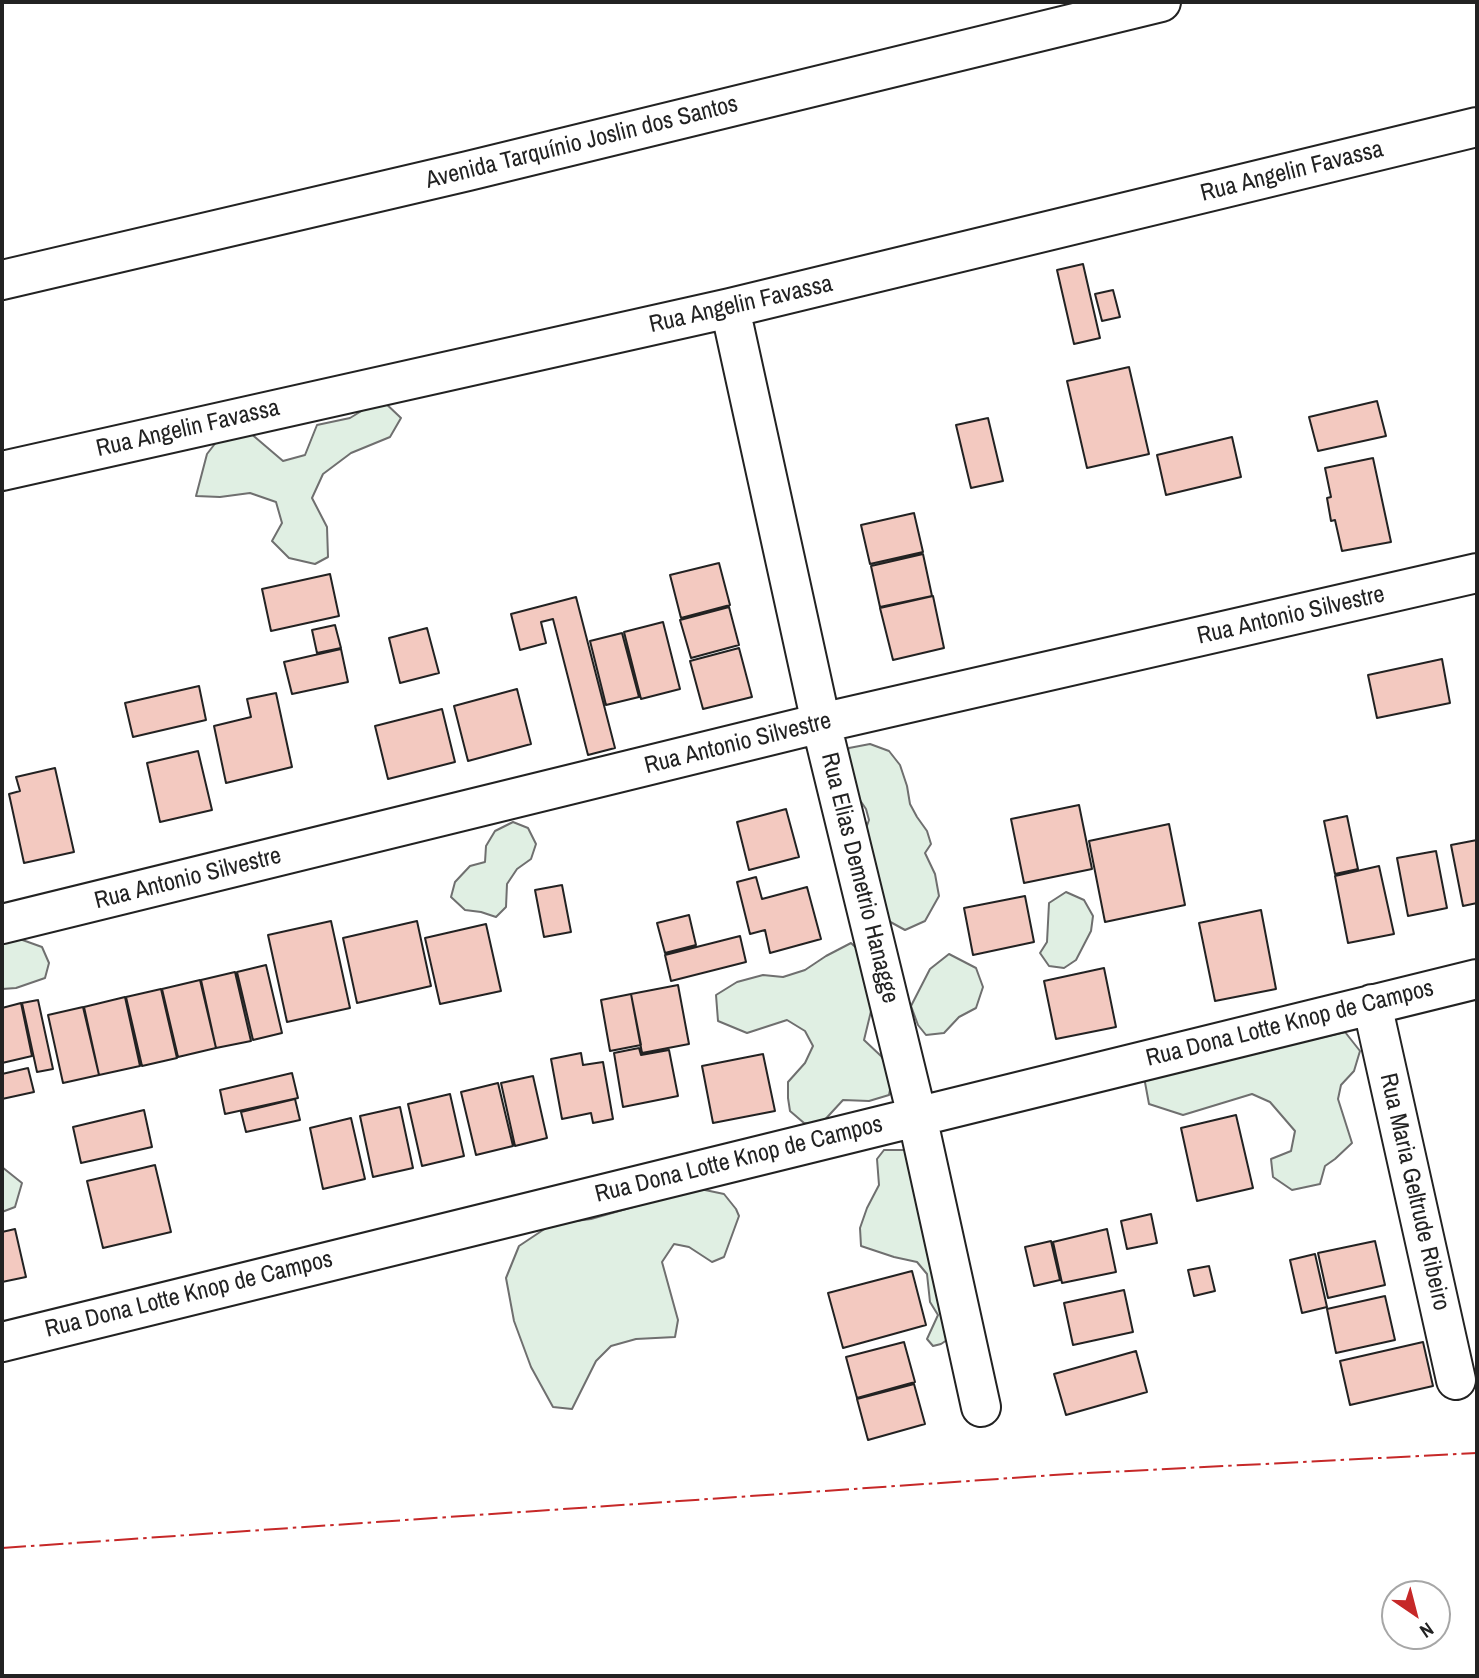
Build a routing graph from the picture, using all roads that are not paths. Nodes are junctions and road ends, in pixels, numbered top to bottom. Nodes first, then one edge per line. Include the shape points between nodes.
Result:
1 (1161, 2) edge
2 (1477, 127) edge
3 (2, 280) edge
4 (730, 308) junction
5 (2, 471) edge
6 (1477, 573) edge
7 (821, 723) junction
8 (2, 924) edge
9 (1477, 979) edge
10 (1372, 1004) junction
11 (917, 1116) junction
12 (2, 1342) edge
13 (1456, 1380) dead end
14 (981, 1407) dead end

1 - 3 street, Avenida Tarquínio Joslin dos Santos
2 - 4 street, Rua Angelin Favassa
4 - 5 street, Rua Angelin Favassa
4 - 7 street, Rua Elias Demetrio Hanagge
6 - 7 street, Rua Antonio Silvestre
7 - 8 street, Rua Antonio Silvestre
7 - 11 street, Rua Elias Demetrio Hanagge
9 - 10 street, Rua Dona Lotte Knop de Campos
10 - 11 street, Rua Dona Lotte Knop de Campos
10 - 13 street, Rua Maria Geltrude Ribeiro
11 - 12 street, Rua Dona Lotte Knop de Campos
11 - 14 street, Rua Elias Demetrio Hanagge

